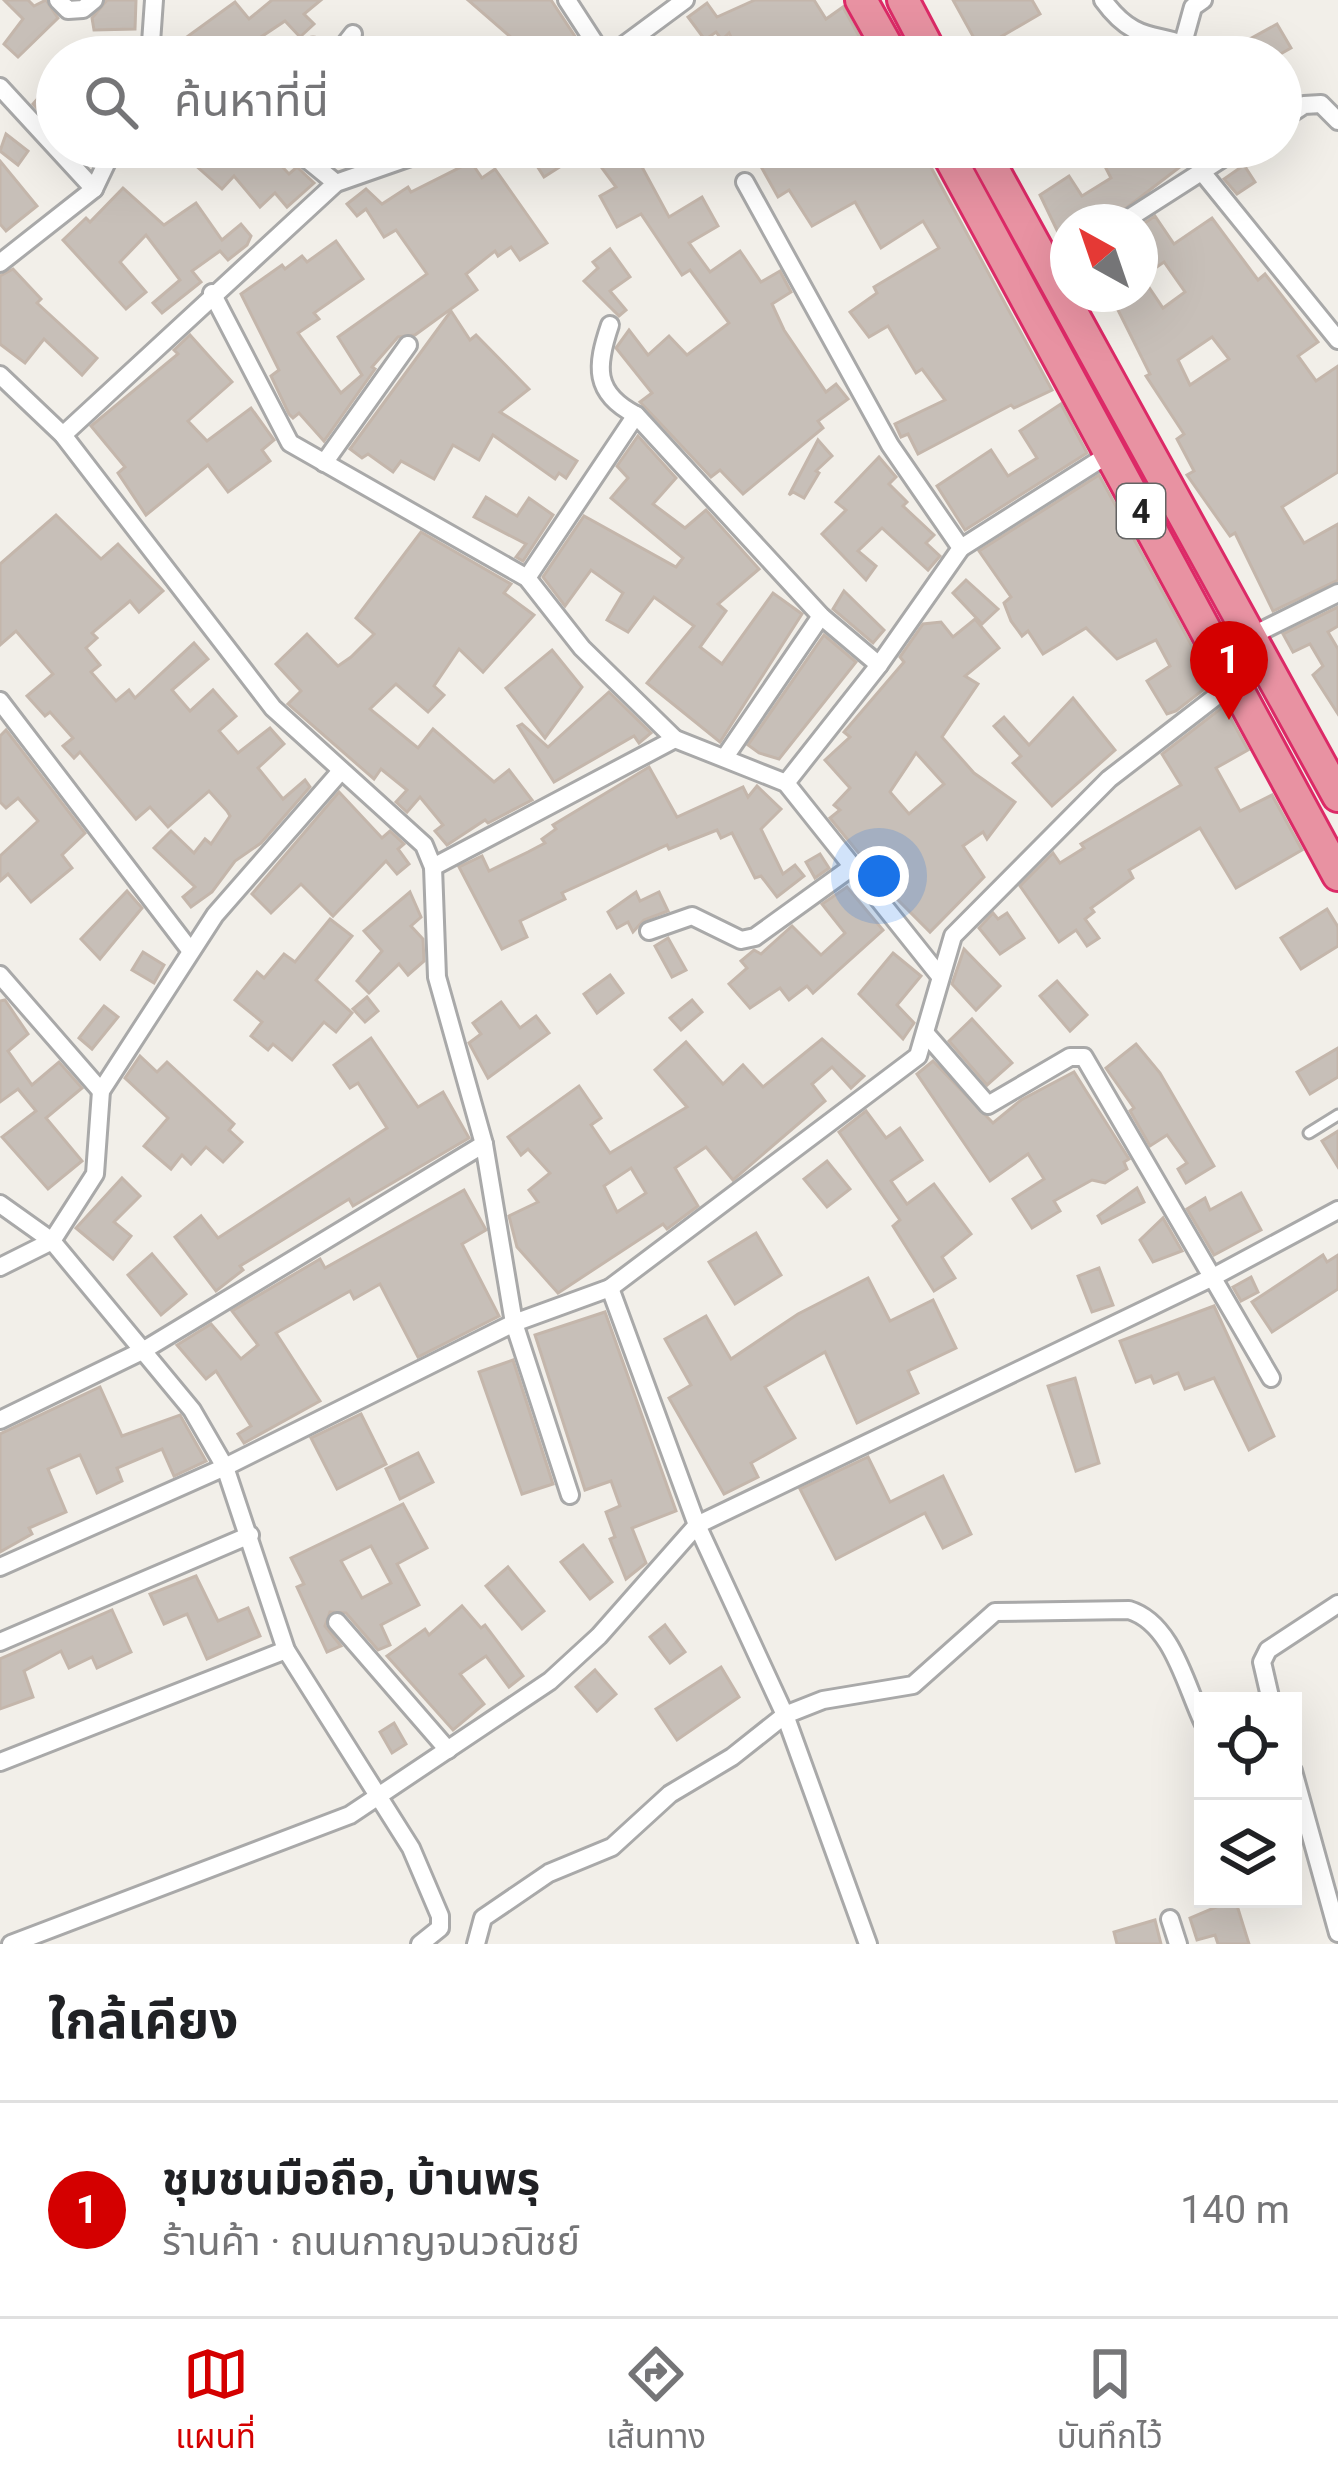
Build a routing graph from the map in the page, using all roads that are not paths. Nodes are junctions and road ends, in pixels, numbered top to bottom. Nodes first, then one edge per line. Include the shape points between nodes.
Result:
1 (58, 0) edge
2 (94, 0) edge
3 (154, 0) edge
4 (567, 0) edge
5 (685, 0) edge
6 (861, 0) edge
7 (903, 0) edge
8 (1103, 0) edge
9 (1203, 0) edge
10 (151, 36) edge
11 (592, 36) edge
12 (635, 36) edge
13 (881, 36) edge
14 (922, 36) edge
15 (1141, 36) edge
16 (1191, 36) edge
17 (0, 88) edge
18 (1302, 106) edge
19 (1338, 121) edge
20 (36, 127) edge
21 (74, 168) edge
22 (104, 168) edge
23 (318, 168) edge
24 (379, 168) edge
25 (955, 168) edge
26 (995, 168) edge
27 (1208, 168) edge
28 (1202, 172) junction
29 (745, 182) dead end
30 (336, 183) junction
31 (94, 189) junction
32 (1151, 204) edge
33 (1050, 251) edge
34 (0, 263) edge
35 (212, 293) junction
36 (1083, 312) edge
37 (610, 325) dead end
38 (1338, 340) edge
39 (408, 344) dead end
40 (0, 375) edge
41 (636, 416) junction
42 (64, 435) junction
43 (1109, 454) junction
44 (324, 463) junction
45 (961, 548) junction
46 (527, 578) junction
47 (1338, 593) edge
48 (821, 616) junction
49 (1249, 637) junction
50 (879, 665) junction
51 (1236, 682) junction
52 (0, 701) edge
53 (674, 739) junction
54 (725, 757) junction
55 (340, 772) junction
56 (786, 783) junction
57 (1338, 796) edge
58 (433, 867) junction
59 (852, 867) junction
60 (1338, 875) edge
61 (649, 931) dead end
62 (190, 950) junction
63 (0, 975) edge
64 (939, 975) junction
65 (927, 1034) junction
66 (101, 1091) junction
67 (1338, 1115) edge
68 (1309, 1133) dead end
69 (484, 1144) junction
70 (0, 1204) edge
71 (1338, 1210) edge
72 (52, 1241) junction
73 (0, 1267) edge
74 (1215, 1276) junction
75 (610, 1288) junction
76 (514, 1323) junction
77 (144, 1350) junction
78 (1271, 1378) dead end
79 (0, 1420) edge
80 (225, 1467) junction
81 (570, 1495) dead end
82 (697, 1525) junction
83 (250, 1534) junction
84 (0, 1567) edge
85 (1338, 1604) edge
86 (337, 1622) dead end
87 (0, 1642) edge
88 (286, 1650) junction
89 (1269, 1692) edge
90 (1194, 1703) edge
91 (785, 1715) junction
92 (448, 1750) junction
93 (0, 1762) edge
94 (375, 1797) junction
95 (1301, 1800) edge
96 (1170, 1919) dead end
97 (1338, 1933) edge
98 (11, 1944) edge
99 (420, 1944) edge
100 (476, 1944) edge
101 (868, 1944) edge
102 (1178, 1944) edge

1 - 2 street via 68,10
3 - 10 street
4 - 11 street
5 - 12 street
6 - 13 highway
7 - 14 highway
8 - 15 street
9 - 16 street via 1193,7
17 - 20 street
18 - 19 street via 1321,104
21 - 31 street
22 - 31 street
23 - 30 street
24 - 30 street
25 - 43 highway, 4
26 - 33 highway, 4
27 - 28 street
28 - 32 street
28 - 38 street
29 - 45 street via 890,445
30 - 35 street
31 - 34 street
35 - 42 street
35 - 44 street via 290,443
36 - 49 highway, 4
37 - 41 street via 598,379
39 - 44 street
40 - 42 street
41 - 46 street
41 - 48 street
42 - 55 street via 273,708
43 - 45 street
43 - 51 highway, 4
44 - 46 street
45 - 50 street
46 - 53 street
47 - 49 street
48 - 50 street
48 - 54 street
49 - 57 highway, 4
50 - 56 street
51 - 60 highway, 4
51 - 64 street via 1109,779 953,936
52 - 62 street
53 - 54 street
53 - 58 street
54 - 56 street
55 - 58 street via 424,845
55 - 62 street
56 - 59 street
58 - 69 street via 437,977
59 - 61 street via 755,937 741,940 692,916
59 - 64 street
62 - 66 street
63 - 66 street
64 - 65 street
65 - 74 street via 988,1105 1070,1057 1084,1057
65 - 75 street via 918,1056
66 - 72 street via 95,1174
67 - 68 lane
69 - 76 street
69 - 77 street
70 - 72 street
71 - 74 street
72 - 73 street
72 - 77 street
74 - 78 street
74 - 82 street
75 - 76 street
75 - 82 street
76 - 80 street
76 - 81 street
77 - 79 street
77 - 80 street
80 - 83 street
80 - 84 street
82 - 91 street
82 - 92 street via 550,1681
83 - 87 street
83 - 88 street
85 - 89 street via 1268,1650 1262,1662
86 - 92 street
88 - 93 street
88 - 94 street
90 - 91 street via 1146,1615 995,1612 913,1685
91 - 100 street via 670,1794 613,1847 549,1873 483,1918
91 - 101 street
92 - 94 street
94 - 98 street via 350,1815
94 - 99 street via 411,1848 440,1916 440,1928
95 - 97 street
96 - 102 street

